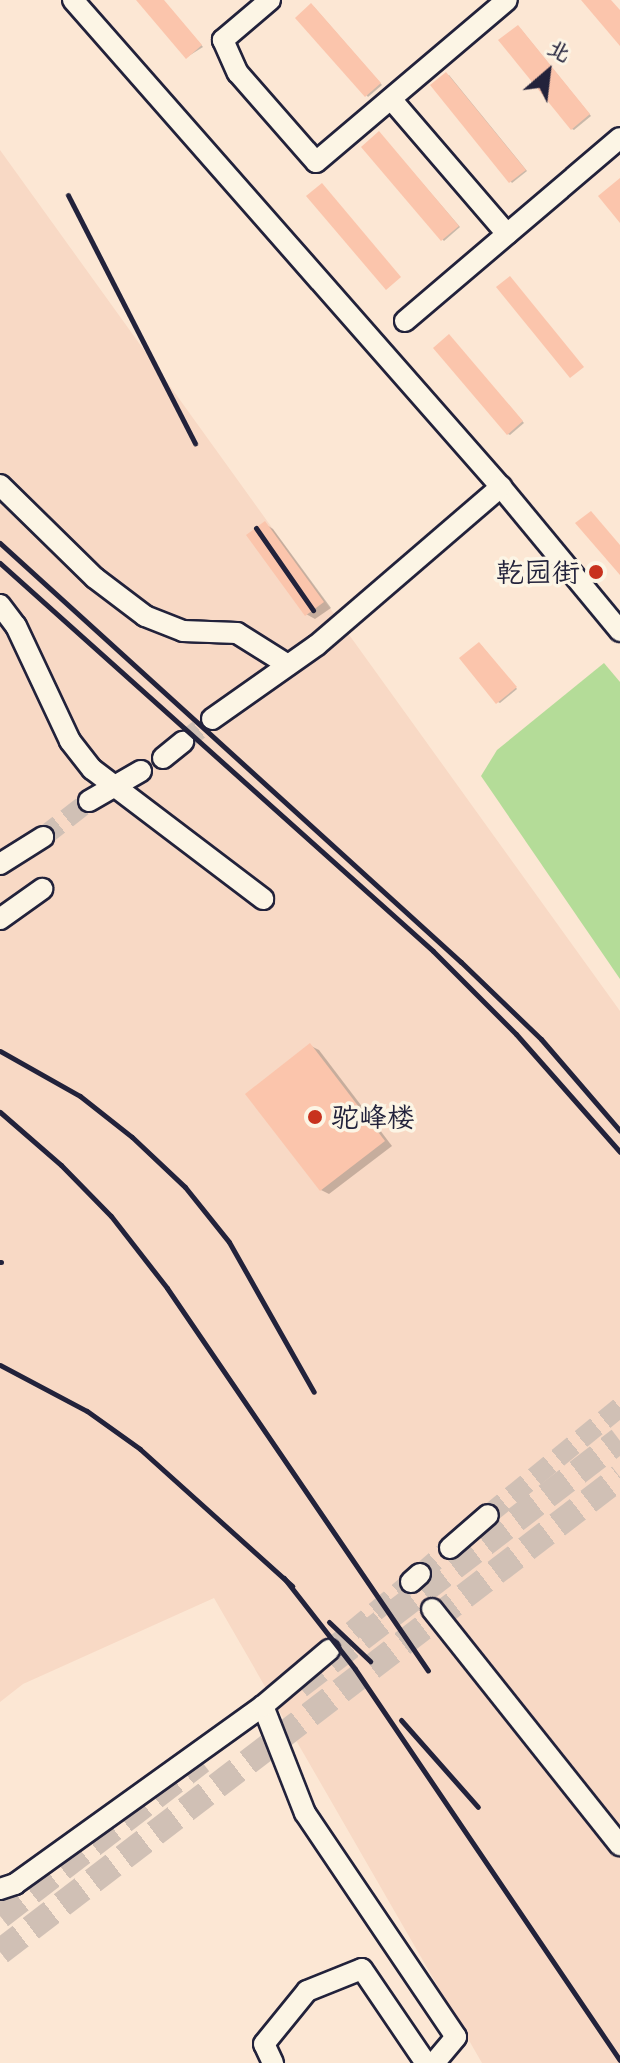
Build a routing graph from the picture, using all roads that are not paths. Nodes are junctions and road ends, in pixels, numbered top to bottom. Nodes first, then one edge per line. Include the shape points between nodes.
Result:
1 (73, 0) edge
2 (270, 0) edge
3 (507, 0) edge
4 (391, 99) junction
5 (620, 138) edge
6 (507, 234) junction
7 (405, 321) dead end
8 (0, 485) edge
9 (501, 487) junction
10 (0, 605) edge
11 (620, 631) edge
12 (288, 665) junction
13 (212, 719) tunnel mouth
14 (183, 742) tunnel mouth
15 (163, 758) dead end
16 (141, 771) dead end
17 (116, 785) junction
18 (89, 801) tunnel mouth
19 (43, 837) tunnel mouth
20 (0, 864) edge
21 (42, 889) dead end
22 (263, 899) dead end
23 (0, 919) edge
24 (488, 1515) tunnel mouth
25 (450, 1548) tunnel mouth
26 (432, 1609) dead end
27 (329, 1650) tunnel mouth
28 (263, 1706) junction
29 (620, 1845) edge
30 (0, 1889) edge
31 (273, 2063) edge
32 (426, 2063) edge
33 (434, 2063) edge

1 - 9 street
2 - 4 street via 223,40 238,73 316,162
3 - 4 street
4 - 6 street
5 - 6 street
6 - 7 street
8 - 12 street via 95,578 145,616 183,631 237,633
9 - 11 street
9 - 12 street
10 - 17 street via 16,626 70,741 92,769
12 - 13 street
14 - 15 street
16 - 17 street
17 - 18 street
17 - 22 street
19 - 20 street
21 - 23 street
24 - 25 street
26 - 29 street
27 - 28 street
28 - 30 street via 15,1884
28 - 33 street via 305,1813 456,2037
31 - 32 street via 264,2044 307,1991 362,1969

